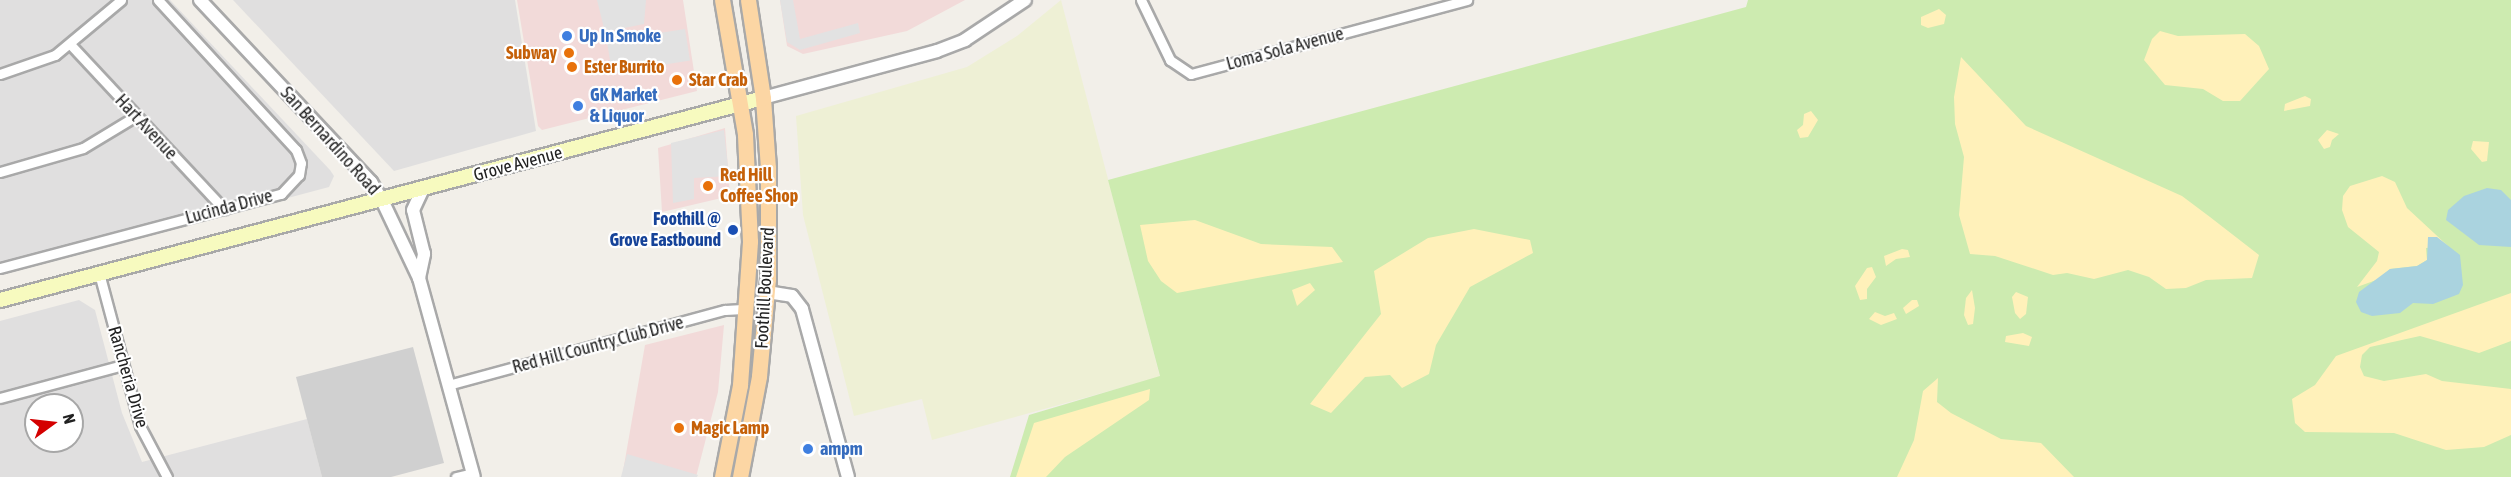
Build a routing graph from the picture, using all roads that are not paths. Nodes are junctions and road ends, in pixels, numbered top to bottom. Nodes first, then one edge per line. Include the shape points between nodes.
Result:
1 (121, 0) edge
2 (158, 0) edge
3 (200, 0) edge
4 (722, 0) edge
5 (748, 0) edge
6 (1025, 0) edge
7 (1141, 0) edge
8 (1467, 0) edge
9 (69, 45) junction
10 (0, 74) edge
11 (763, 98) junction
12 (740, 104) junction
13 (136, 116) junction
14 (0, 172) edge
15 (423, 189) junction
16 (382, 200) junction
17 (224, 209) junction
18 (0, 268) edge
19 (99, 273) junction
20 (419, 278) junction
21 (767, 292) junction
22 (0, 300) edge
23 (747, 309) junction
24 (123, 365) junction
25 (448, 385) junction
26 (0, 398) edge
27 (473, 475) edge
28 (167, 477) edge
29 (456, 477) edge
30 (722, 477) edge
31 (740, 477) edge
32 (848, 477) edge

1 - 9 street
2 - 17 street, Lucinda Drive via 296,150 301,163 299,175 281,194
3 - 16 street, San Bernardino Road via 371,182
4 - 12 main road, Foothill Boulevard
5 - 11 main road, Foothill Boulevard
6 - 11 street, Grove Avenue via 965,40 937,51
7 - 8 street, Loma Sola Avenue via 1170,60 1191,74
9 - 10 street via 38,63
9 - 13 street, Hart Avenue
11 - 12 main road, Grove Avenue
11 - 21 main road, Foothill Boulevard via 768,168
12 - 15 main road, Grove Avenue
12 - 23 main road, Foothill Boulevard via 748,171
13 - 14 street via 83,148
13 - 17 street, Hart Avenue
15 - 16 main road, Grove Avenue
15 - 20 street via 413,210 424,254
16 - 19 main road, Grove Avenue
16 - 20 street, San Bernardino Road
17 - 18 street, Lucinda Drive
19 - 22 main road, Grove Avenue
19 - 24 street, Rancheria Drive
20 - 25 street, San Bernardino Road
21 - 31 main road, Foothill Boulevard via 759,376
21 - 32 street via 792,296 802,309
23 - 25 street, Red Hill Country Club Drive via 725,310
23 - 30 main road, Foothill Boulevard via 740,385
24 - 26 street
24 - 28 street, Rancheria Drive via 140,426
25 - 27 street, San Bernardino Road
27 - 29 street

